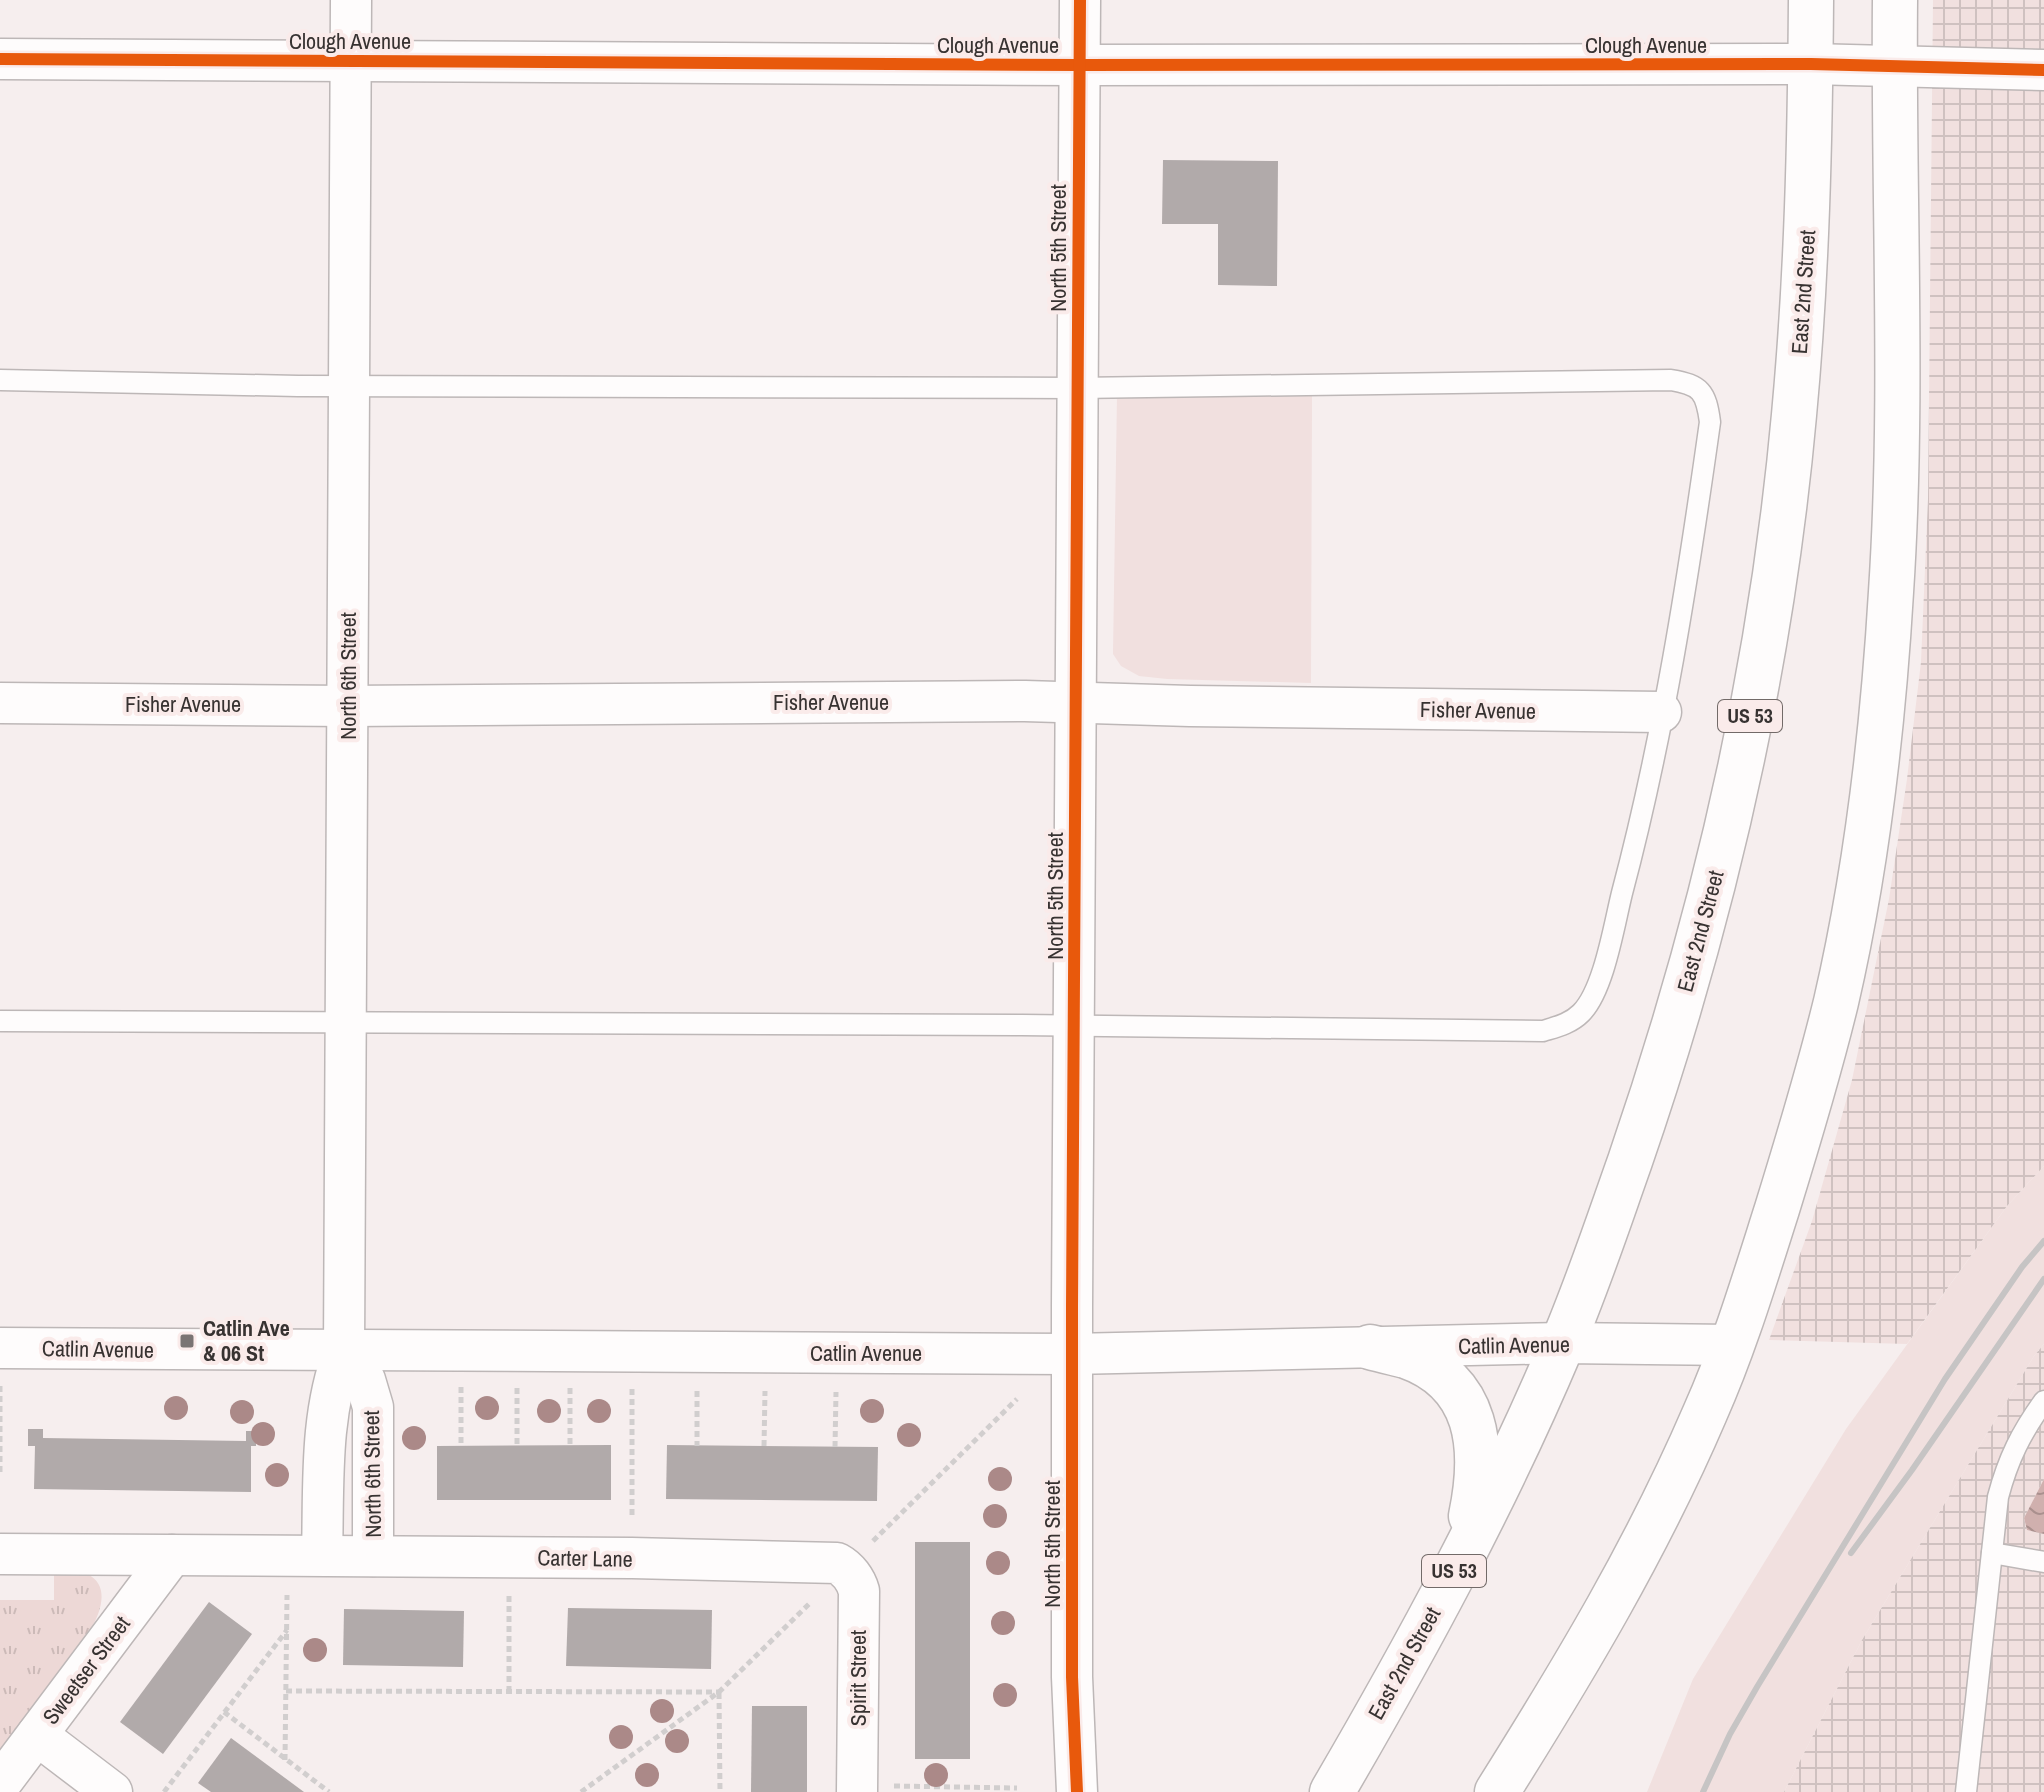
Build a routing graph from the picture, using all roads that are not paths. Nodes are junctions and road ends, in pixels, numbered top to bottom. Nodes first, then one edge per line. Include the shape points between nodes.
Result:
1 (351, 0) edge
2 (1080, 0) edge
3 (1811, 0) edge
4 (1895, 0) edge
5 (0, 59) edge
6 (350, 61) junction
7 (1811, 64) junction
8 (1079, 65) junction
9 (1894, 66) junction
10 (2044, 70) edge
11 (0, 380) edge
12 (349, 386) junction
13 (1077, 388) junction
14 (1076, 702) junction
15 (0, 703) edge
16 (348, 706) junction
17 (1661, 712) junction
18 (0, 1021) edge
19 (346, 1022) junction
20 (1074, 1026) junction
21 (1563, 1343) junction
22 (1732, 1345) junction
23 (1370, 1347) junction
24 (0, 1348) edge
25 (344, 1351) junction
26 (1072, 1354) junction
27 (2044, 1401) edge
28 (1992, 1553) junction
29 (0, 1554) edge
30 (172, 1555) junction
31 (322, 1555) junction
32 (373, 1556) junction
33 (2044, 1562) edge
34 (1457, 1566) junction
35 (845, 1569) joint
36 (37, 1735) junction
37 (0, 1784) edge
38 (875, 1789) edge
39 (112, 1792) edge
40 (1077, 1792) edge
41 (1332, 1792) edge
42 (1497, 1792) edge
43 (1966, 1792) edge

1 - 6 street, North 6th Street
2 - 8 street, North 5th Street
3 - 7 highway, East 2nd Street / US 53
4 - 9 highway
5 - 6 street, Clough Avenue
6 - 8 street, Clough Avenue
6 - 12 street, North 6th Street
7 - 8 street, Clough Avenue
7 - 9 street, Clough Avenue
7 - 21 highway, East 2nd Street / US 53 via 1807,244 1794,419 1773,586 1748,725 1728,827 1657,1081
8 - 13 street, North 5th Street
9 - 10 street, Clough Avenue
9 - 22 highway via 1895,506 1888,641 1872,786 1853,913 1824,1048
11 - 12 lane
12 - 13 lane
12 - 16 street, North 6th Street
13 - 14 street, North 5th Street
13 - 17 lane via 1689,383 1707,402 1710,422
14 - 16 street, Fisher Avenue
14 - 17 street, Fisher Avenue
14 - 20 street, North 5th Street
15 - 16 street, Fisher Avenue
16 - 19 street, North 6th Street
17 - 20 lane via 1638,837 1606,959 1581,1013 1564,1025 1543,1031
18 - 19 lane
19 - 20 lane
19 - 25 street, North 6th Street
20 - 26 street, North 5th Street
21 - 22 street, Catlin Avenue
21 - 23 street, Catlin Avenue
21 - 34 highway, East 2nd Street / US 53
22 - 42 highway via 1685,1458 1617,1595
23 - 26 street, Catlin Avenue
23 - 34 highway via 1408,1357 1450,1382 1473,1420 1475,1496
24 - 25 street, Catlin Avenue
25 - 26 street, Catlin Avenue
25 - 31 street, North 6th Street via 326,1423
25 - 32 street, North 6th Street via 365,1380 373,1407
26 - 40 street, North 5th Street
27 - 28 lane via 2006,1464
28 - 33 lane
28 - 43 lane
29 - 30 street
30 - 31 street
30 - 36 street, Sweetser Street
31 - 32 street, Carter Lane
32 - 35 street, Carter Lane via 823,1562
34 - 41 highway, East 2nd Street / US 53
35 - 38 street, Spirit Street via 859,1591
36 - 37 street, Sweetser Street
36 - 39 street

